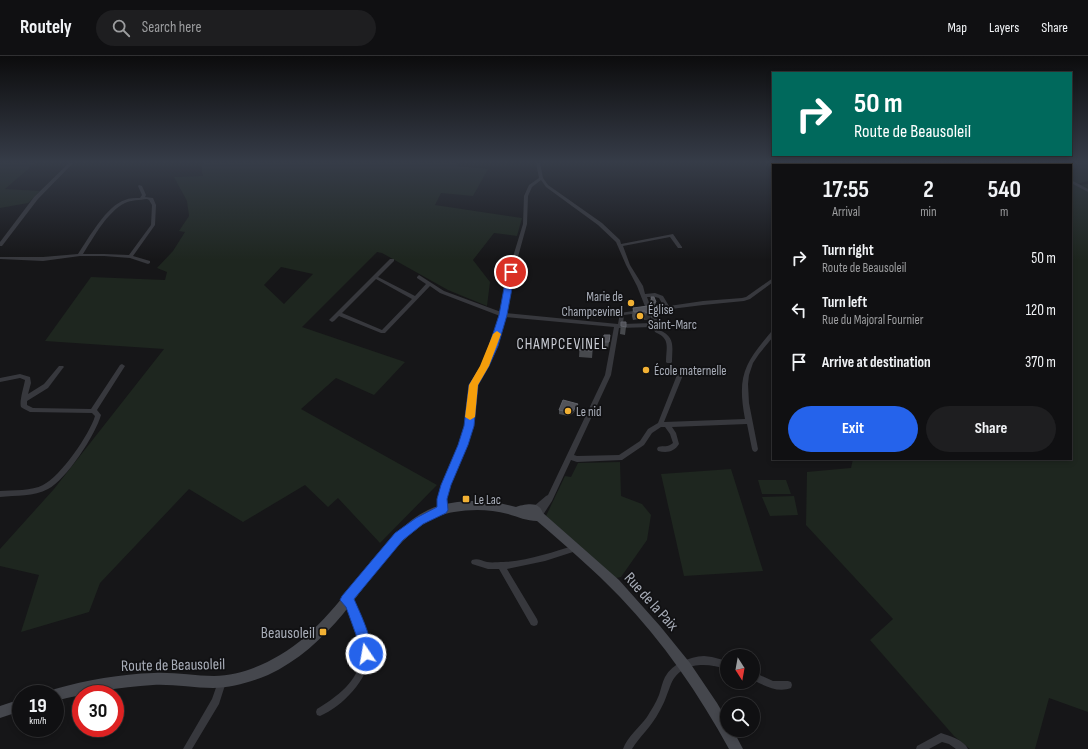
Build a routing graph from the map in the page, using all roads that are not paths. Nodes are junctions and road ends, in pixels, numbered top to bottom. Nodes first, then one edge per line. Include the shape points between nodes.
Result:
1 (39, 195) edge
2 (144, 195) edge
3 (526, 195) edge
4 (558, 195) edge
5 (142, 198) junction
6 (0, 245) edge
7 (622, 245) junction
8 (680, 247) dead end
9 (80, 255) junction
10 (130, 257) junction
11 (0, 258) edge
12 (392, 260) dead end
13 (148, 262) dead end
14 (375, 277) junction
15 (419, 278) dead end
16 (772, 281) edge
17 (429, 284) junction
18 (644, 296) junction
19 (415, 298) junction
20 (668, 309) junction
21 (651, 311) junction
22 (338, 314) junction
23 (503, 315) junction
24 (332, 320) dead end
25 (619, 324) junction
26 (656, 325) junction
27 (772, 334) edge
28 (669, 362) dead end
29 (122, 366) dead end
30 (61, 367) dead end
31 (680, 375) dead end
32 (0, 380) edge
33 (24, 400) junction
34 (93, 411) junction
35 (750, 421) junction
36 (663, 425) junction
37 (755, 448) dead end
38 (660, 449) dead end
39 (570, 457) junction
40 (0, 494) edge
41 (443, 510) junction
42 (537, 512) junction
43 (576, 548) junction
44 (475, 562) dead end
45 (501, 566) junction
46 (346, 600) junction
47 (534, 622) dead end
48 (720, 663) edge
49 (683, 664) junction
50 (760, 679) edge
51 (222, 682) junction
52 (788, 685) dead end
53 (64, 693) edge
54 (12, 708) edge
55 (0, 712) edge
56 (320, 712) dead end
57 (720, 720) edge
58 (728, 737) edge
59 (730, 737) edge
60 (187, 749) edge
61 (627, 749) edge
62 (729, 749) edge
63 (736, 749) edge
64 (920, 749) edge
65 (964, 749) edge

1 - 6 street
2 - 5 street
3 - 23 street via 525,224 507,286
4 - 7 street via 600,224
5 - 9 street via 125,201 113,209
5 - 10 street via 151,200 154,205 153,225
7 - 8 street via 671,235
7 - 18 street via 628,265
9 - 10 street
9 - 11 street via 43,259
10 - 13 street
12 - 14 street
14 - 19 street
14 - 22 street
15 - 17 street
16 - 20 street via 742,300
17 - 19 street
17 - 23 street via 442,292
18 - 20 street via 661,297
18 - 21 street
19 - 22 street via 383,332
20 - 21 street
21 - 25 street via 622,314
21 - 26 street
22 - 24 street
23 - 25 street
23 - 41 street via 488,360 473,385 469,426 446,485 442,499
25 - 26 street
25 - 39 street via 608,376
26 - 28 street via 656,331 664,334 669,340
27 - 35 street via 757,352 746,374 745,394
29 - 34 street
30 - 33 street via 46,386
31 - 36 street
32 - 33 street via 20,376 28,379
33 - 34 street via 24,406 32,410
34 - 40 street via 98,414 95,427 54,482 39,489
35 - 36 street
35 - 37 street
36 - 38 street via 673,433 676,444 670,449
36 - 39 street via 650,431 642,443 620,458
39 - 42 street via 543,511
41 - 42 main road, Route de Beausoleil via 477,505 530,516
41 - 46 main road, Route de Beausoleil via 420,521 399,536
42 - 43 main road, Rue de la Paix
43 - 45 street
43 - 49 main road, Rue de la Paix via 625,594
44 - 45 street
45 - 47 street
46 - 51 main road, Route de Beausoleil via 317,633 294,653 259,672
46 - 56 street via 350,603 365,643 364,666 353,686 335,703
48 - 49 street via 698,660
49 - 57 main road, Rue de la Paix
49 - 61 street via 670,676 651,719
50 - 52 street via 773,685
51 - 53 main road, Route de Beausoleil via 138,680 90,686
51 - 60 street via 216,701
54 - 55 main road
58 - 62 main road, Rue de la Paix
59 - 63 main road, Rue de la Paix
64 - 65 street via 941,737

